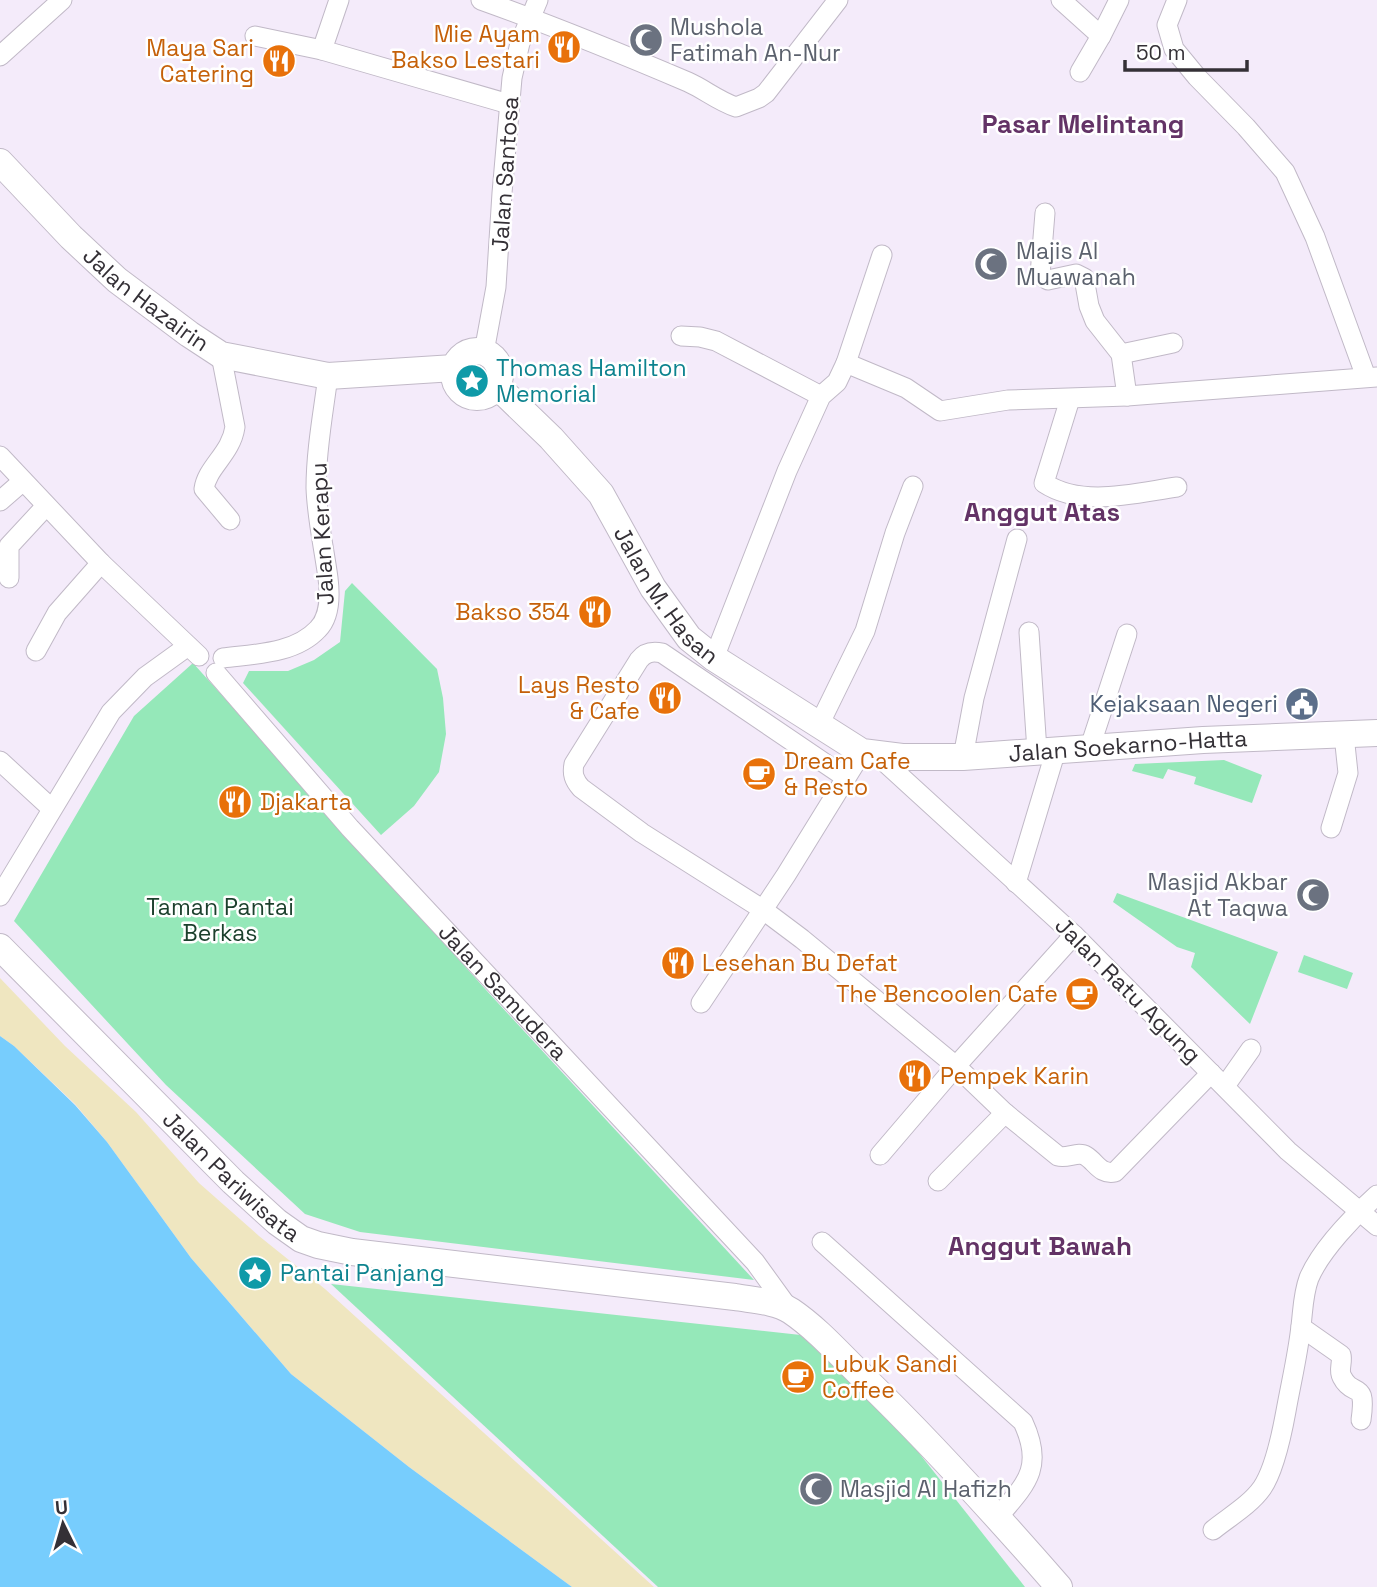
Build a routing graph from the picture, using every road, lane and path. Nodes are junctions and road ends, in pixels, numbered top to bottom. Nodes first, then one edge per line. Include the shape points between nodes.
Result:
1 (62, 0) edge
2 (339, 0) edge
3 (481, 0) edge
4 (838, 0) edge
5 (1061, 0) edge
6 (1119, 0) edge
7 (1177, 0) edge
8 (534, 9) edge
9 (255, 36) dead end
10 (1101, 36) junction
11 (322, 50) junction
12 (0, 56) edge
13 (1080, 72) dead end
14 (509, 104) junction
15 (0, 162) edge
16 (1045, 213) dead end
17 (882, 255) dead end
18 (681, 336) dead end
19 (1173, 344) dead end
20 (484, 352) junction
21 (1121, 354) junction
22 (221, 355) junction
23 (846, 363) junction
24 (454, 368) junction
25 (328, 376) junction
26 (1372, 377) edge
27 (498, 386) junction
28 (821, 396) junction
29 (1128, 396) junction
30 (1070, 399) junction
31 (0, 456) edge
32 (23, 481) junction
33 (913, 486) dead end
34 (1177, 487) dead end
35 (0, 501) edge
36 (46, 506) junction
37 (230, 520) dead end
38 (1017, 539) dead end
39 (101, 563) junction
40 (9, 578) dead end
41 (1029, 632) dead end
42 (1127, 634) dead end
43 (36, 651) dead end
44 (193, 651) junction
45 (713, 658) junction
46 (219, 666) junction
47 (820, 725) junction
48 (1377, 733) edge
49 (1344, 735) junction
50 (1090, 747) junction
51 (1047, 750) junction
52 (870, 754) junction
53 (963, 757) junction
54 (0, 761) edge
55 (845, 777) junction
56 (51, 808) junction
57 (1331, 828) dead end
58 (1016, 883) junction
59 (0, 896) edge
60 (761, 909) junction
61 (1074, 935) junction
62 (0, 947) edge
63 (701, 1003) dead end
64 (1251, 1049) dead end
65 (956, 1066) junction
66 (1218, 1080) junction
67 (1005, 1113) junction
68 (880, 1155) dead end
69 (938, 1181) dead end
70 (1377, 1195) edge
71 (1358, 1212) junction
72 (1377, 1226) edge
73 (822, 1242) dead end
74 (789, 1309) junction
75 (1301, 1327) junction
76 (1361, 1420) dead end
77 (998, 1517) junction
78 (1213, 1530) dead end
79 (1059, 1587) edge

1 - 12 street
2 - 11 street
3 - 8 street
4 - 8 street via 766,93 736,107
5 - 10 street
6 - 10 street
7 - 26 street via 1167,33 1174,48 1290,180
8 - 14 street, Jalan Santosa via 520,43
9 - 11 street
10 - 13 street
11 - 14 street
14 - 20 street, Jalan Santosa via 496,287
15 - 22 main road, Jalan Hazairin via 117,281
16 - 21 street via 1040,275 1084,278 1095,321
17 - 23 street
18 - 28 street via 716,341
19 - 21 street
20 - 24 main road via 466,354
20 - 27 main road via 499,366
21 - 29 street
22 - 25 main road, Jalan Hazairin
22 - 37 street via 234,416 233,438 204,489
23 - 28 street via 837,382
23 - 30 street via 906,388 940,411 1009,400
24 - 25 main road, Jalan Hazairin
24 - 27 main road via 458,390 468,396 479,398
25 - 46 street, Jalan Kerapu via 316,458 317,509 329,583 323,623 298,644
26 - 29 street
27 - 45 main road, Jalan M. Hasan via 601,494 670,614
28 - 45 street
29 - 30 street
30 - 34 street via 1044,483 1101,498
31 - 32 street
32 - 35 street
32 - 36 street
33 - 47 street via 871,615
36 - 39 street
36 - 40 street via 9,546
38 - 53 street via 974,698
39 - 43 street via 57,612
39 - 44 street
41 - 51 street
42 - 50 street
44 - 46 street, Jalan Samudera via 207,674
44 - 56 street via 145,677 111,712
45 - 47 main road, Jalan M. Hasan
46 - 74 street, Jalan Samudera via 350,828 755,1262
47 - 52 main road, Jalan M. Hasan
48 - 49 main road, Jalan Soekarno-Hatta
49 - 50 main road, Jalan Soekarno-Hatta
49 - 57 street via 1348,773
50 - 51 main road, Jalan Soekarno-Hatta
51 - 53 main road, Jalan Soekarno-Hatta
51 - 58 street
52 - 53 main road, Jalan Soekarno-Hatta
52 - 55 street
52 - 58 street, Jalan Ratu Agung
54 - 56 street
55 - 60 street
55 - 60 street via 662,653 648,653 639,660 574,764 575,780 642,833
56 - 59 street
58 - 61 street, Jalan Ratu Agung
60 - 63 street
60 - 65 street
61 - 65 street
61 - 66 street, Jalan Ratu Agung
62 - 74 main road, Jalan Pariwisata via 233,1182 301,1239 352,1252 735,1297
64 - 66 street
65 - 67 street
65 - 68 street
66 - 67 street via 1111,1173 1084,1154 1058,1156
66 - 71 street, Jalan Ratu Agung via 1288,1151
67 - 69 street
70 - 71 street
71 - 72 street, Jalan Ratu Agung
71 - 75 street via 1310,1278
73 - 77 street via 1023,1422 1031,1440 1032,1467 1027,1483
74 - 77 main road, Jalan Pariwisata via 899,1412
75 - 76 street via 1341,1355 1340,1375 1363,1399
75 - 78 street via 1282,1432 1263,1487
77 - 79 main road

